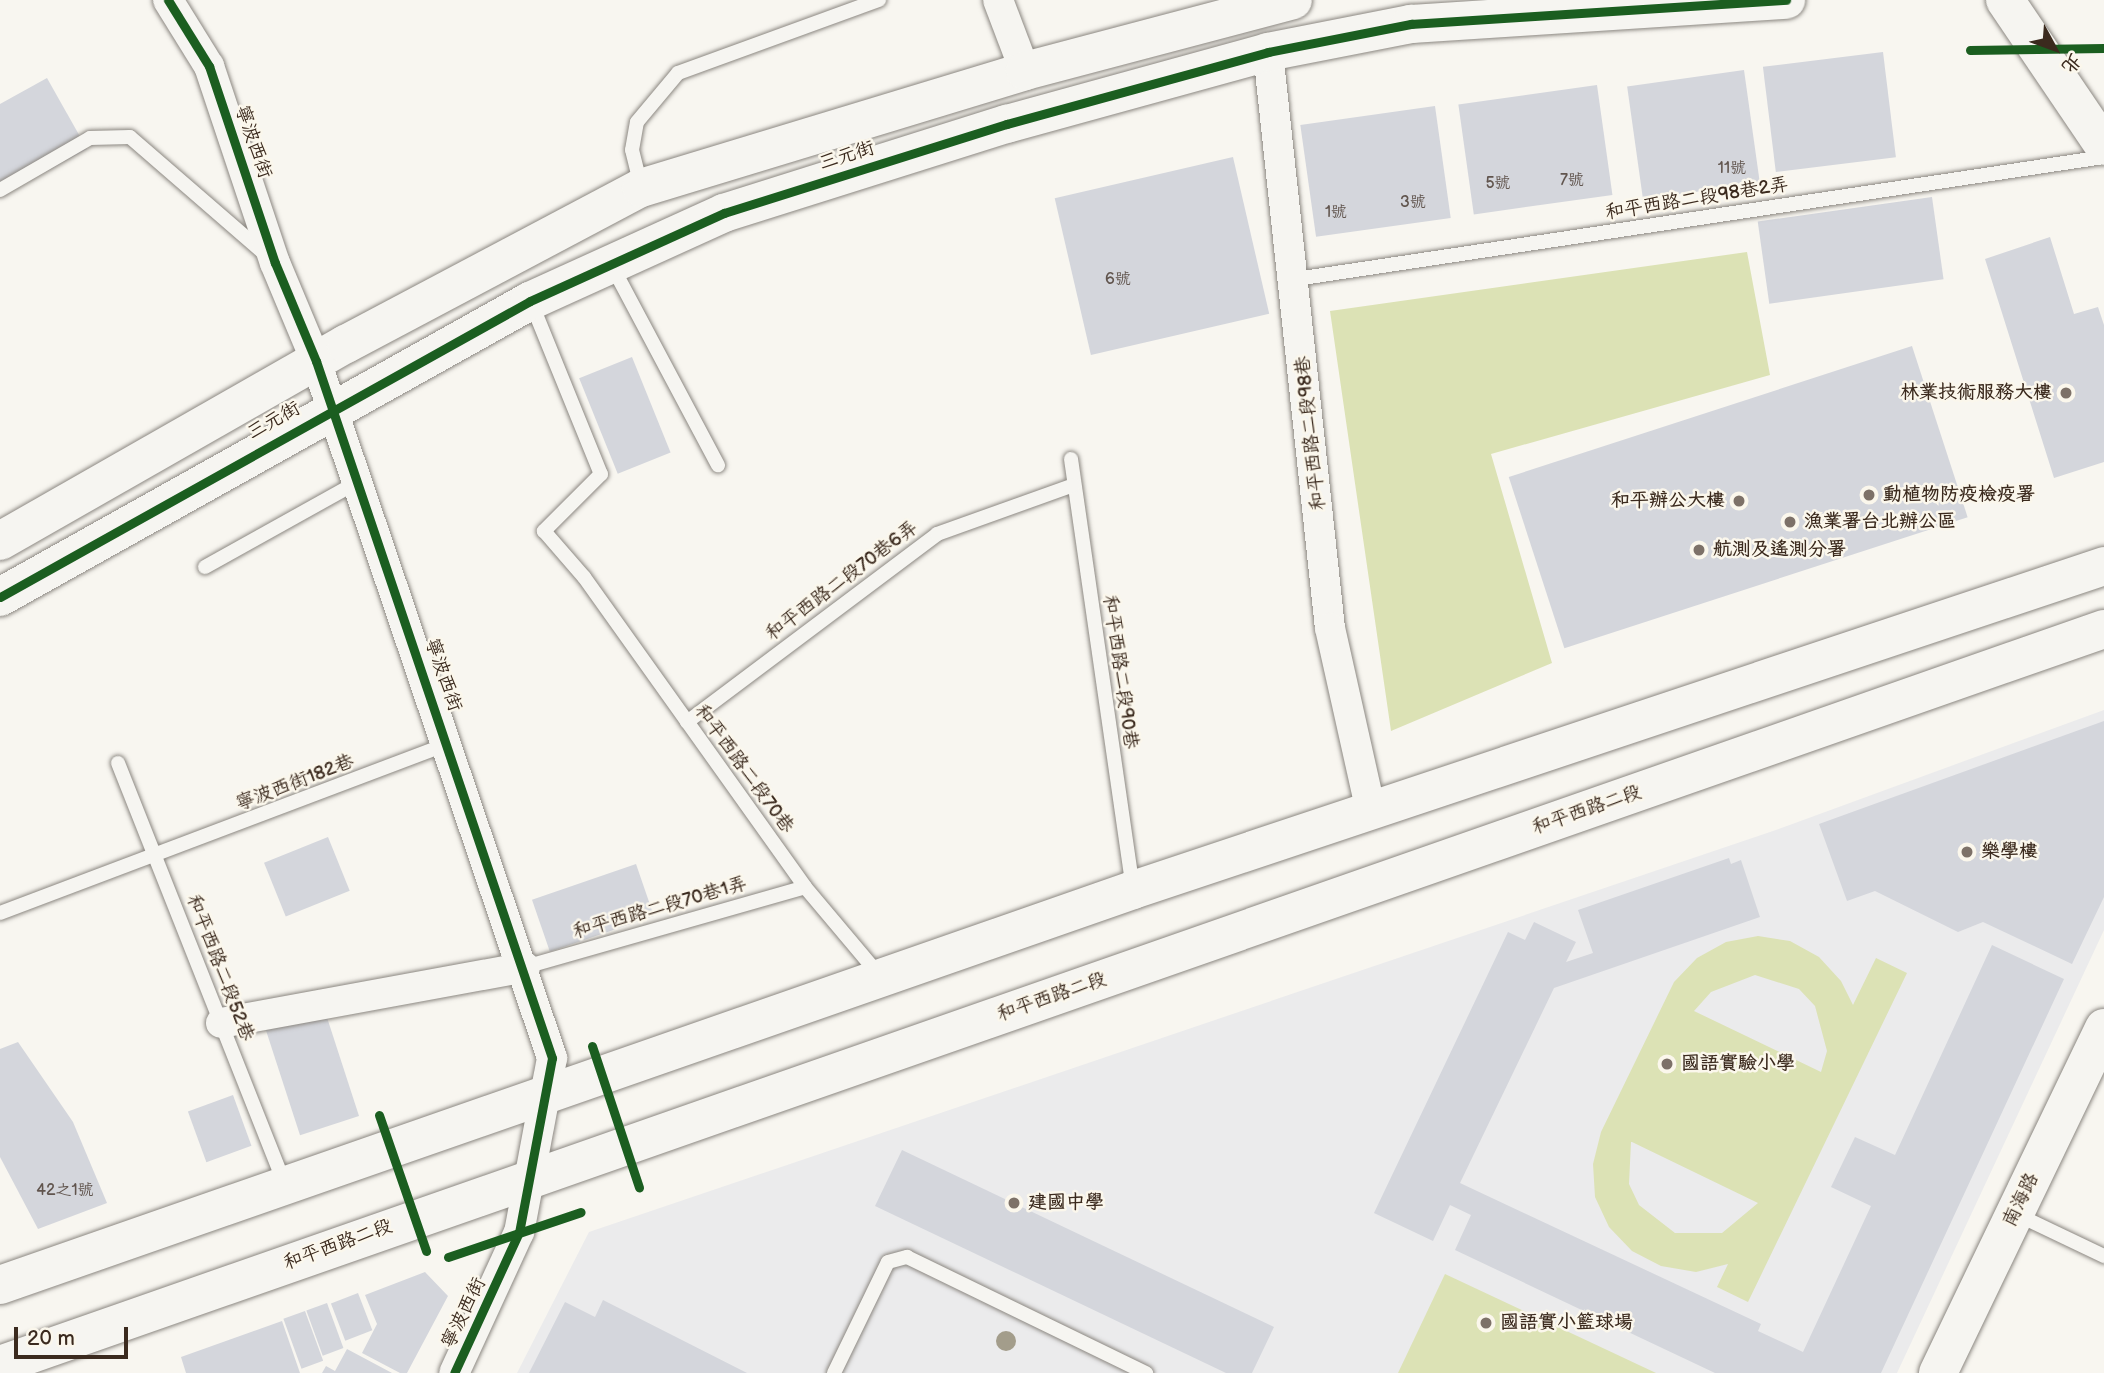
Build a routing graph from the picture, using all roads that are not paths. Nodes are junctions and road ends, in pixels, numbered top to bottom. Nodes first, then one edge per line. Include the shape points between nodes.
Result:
1 (168, 0) edge
2 (879, 0) edge
3 (998, 0) edge
4 (1293, 0) edge
5 (1786, 0) edge
6 (2005, 0) edge
7 (1268, 52) junction
8 (1025, 71) junction
9 (2104, 146) edge
10 (2104, 157) edge
11 (641, 188) junction
12 (0, 190) edge
13 (275, 263) junction
14 (611, 263) junction
15 (1296, 279) junction
16 (530, 301) junction
17 (316, 361) junction
18 (332, 409) junction
19 (1071, 459) dead end
20 (718, 465) dead end
21 (356, 483) junction
22 (1074, 485) junction
23 (0, 541) edge
24 (2104, 566) edge
25 (205, 567) dead end
26 (0, 597) edge
27 (2104, 629) edge
28 (687, 722) junction
29 (448, 744) junction
30 (118, 764) dead end
31 (1371, 811) junction
32 (157, 858) junction
33 (805, 887) junction
34 (1133, 890) junction
35 (0, 913) edge
36 (525, 967) junction
37 (882, 978) junction
38 (221, 1023) junction
39 (2104, 1028) edge
40 (544, 1098) junction
41 (533, 1176) junction
42 (285, 1187) junction
43 (2014, 1213) junction
44 (2104, 1255) edge
45 (0, 1285) edge
46 (6, 1367) edge
47 (454, 1373) edge
48 (834, 1373) edge
49 (1146, 1373) edge
50 (1938, 1373) edge

1 - 13 street, 寧波西街 via 209,66
2 - 11 lane via 678,73 637,122 632,150
3 - 8 street
4 - 8 main road, 三元街
5 - 7 main road, 三元街 via 1411,24
6 - 9 main road
7 - 14 main road, 三元街 via 1007,124 724,212
7 - 15 street, 和平西路二段98巷
8 - 11 main road, 三元街
10 - 15 lane, 和平西路二段98巷2弄
11 - 17 main road, 三元街
12 - 13 lane via 90,138 130,137
13 - 17 street, 寧波西街
14 - 16 main road, 三元街
14 - 20 lane
15 - 31 street, 和平西路二段98巷 via 1330,628
16 - 18 main road, 三元街
16 - 28 lane, 和平西路二段70巷 via 601,474 544,531 584,577
17 - 18 street, 寧波西街
17 - 23 main road, 三元街
18 - 21 street, 寧波西街
18 - 26 main road, 三元街
19 - 22 lane, 和平西路二段90巷
21 - 25 lane
21 - 29 street, 寧波西街
22 - 28 lane, 和平西路二段70巷6弄 via 937,534
22 - 34 lane, 和平西路二段90巷
24 - 31 main road
27 - 41 main road, 和平西路二段
28 - 33 lane, 和平西路二段70巷
29 - 32 lane, 寧波西街182巷
29 - 36 street, 寧波西街
30 - 32 lane, 和平西路二段52巷
31 - 34 main road
32 - 35 lane, 寧波西街182巷
32 - 38 lane, 和平西路二段52巷
33 - 36 lane, 和平西路二段70巷1弄
33 - 37 lane, 和平西路二段70巷
34 - 37 main road
36 - 38 street
36 - 40 street, 寧波西街 via 552,1058
37 - 40 main road
38 - 42 lane, 和平西路二段52巷
39 - 43 main road, 南海路
40 - 41 street, 寧波西街
40 - 42 main road
41 - 46 main road, 和平西路二段
41 - 47 street, 寧波西街 via 519,1233
42 - 45 main road
43 - 44 lane
43 - 50 main road, 南海路
48 - 49 lane via 888,1262 907,1257

